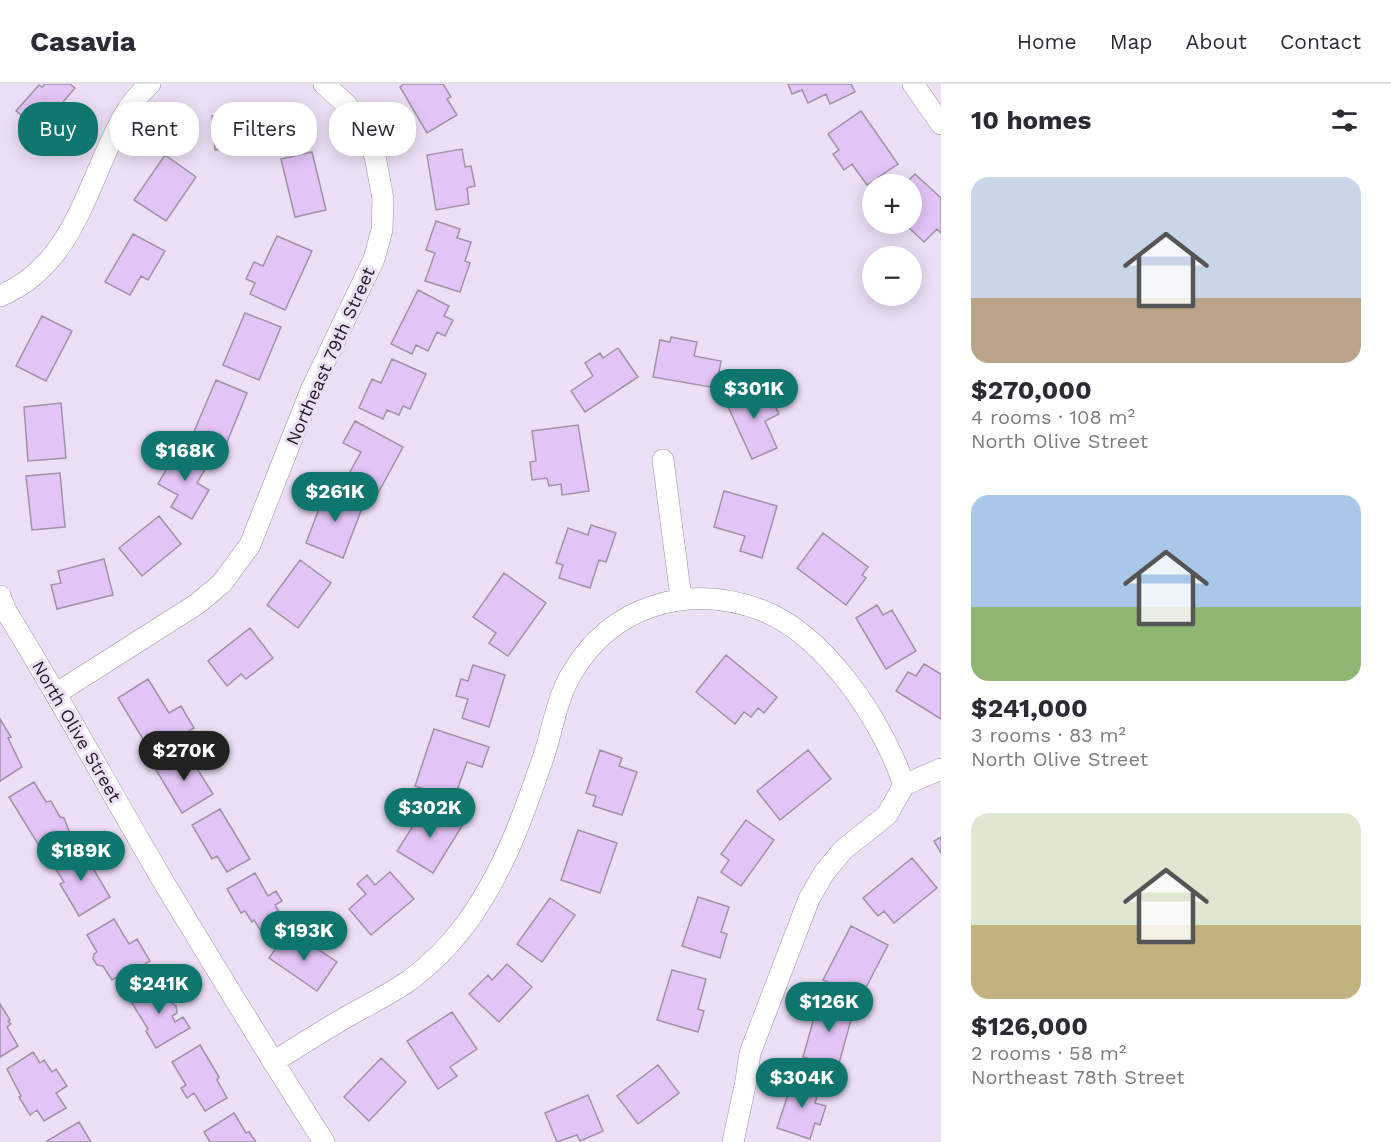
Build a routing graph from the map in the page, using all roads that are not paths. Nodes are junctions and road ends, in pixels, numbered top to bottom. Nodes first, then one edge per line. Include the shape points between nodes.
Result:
1 (150, 84) edge
2 (324, 84) edge
3 (913, 84) edge
4 (941, 124) edge
5 (0, 296) edge
6 (663, 460) dead end
7 (0, 596) edge
8 (681, 598) junction
9 (57, 693) junction
10 (941, 769) edge
11 (904, 785) junction
12 (273, 1062) junction
13 (324, 1142) edge
14 (733, 1142) edge

1 - 5 street via 122,116 67,238 40,272
2 - 9 street, Northeast 79th Street via 347,105 366,133 383,199 382,230 374,259 311,390 250,545 222,583 197,604
3 - 4 street
6 - 8 street
7 - 9 street, North Olive Street
8 - 11 street via 720,599 750,606 778,616 802,634 851,687 875,721 896,760
8 - 12 street via 619,622 591,646 573,670 509,852 471,916 451,940 409,980
9 - 12 street, North Olive Street
10 - 11 street
11 - 14 street via 887,815 843,850 809,899 750,1053
12 - 13 street, North Olive Street

